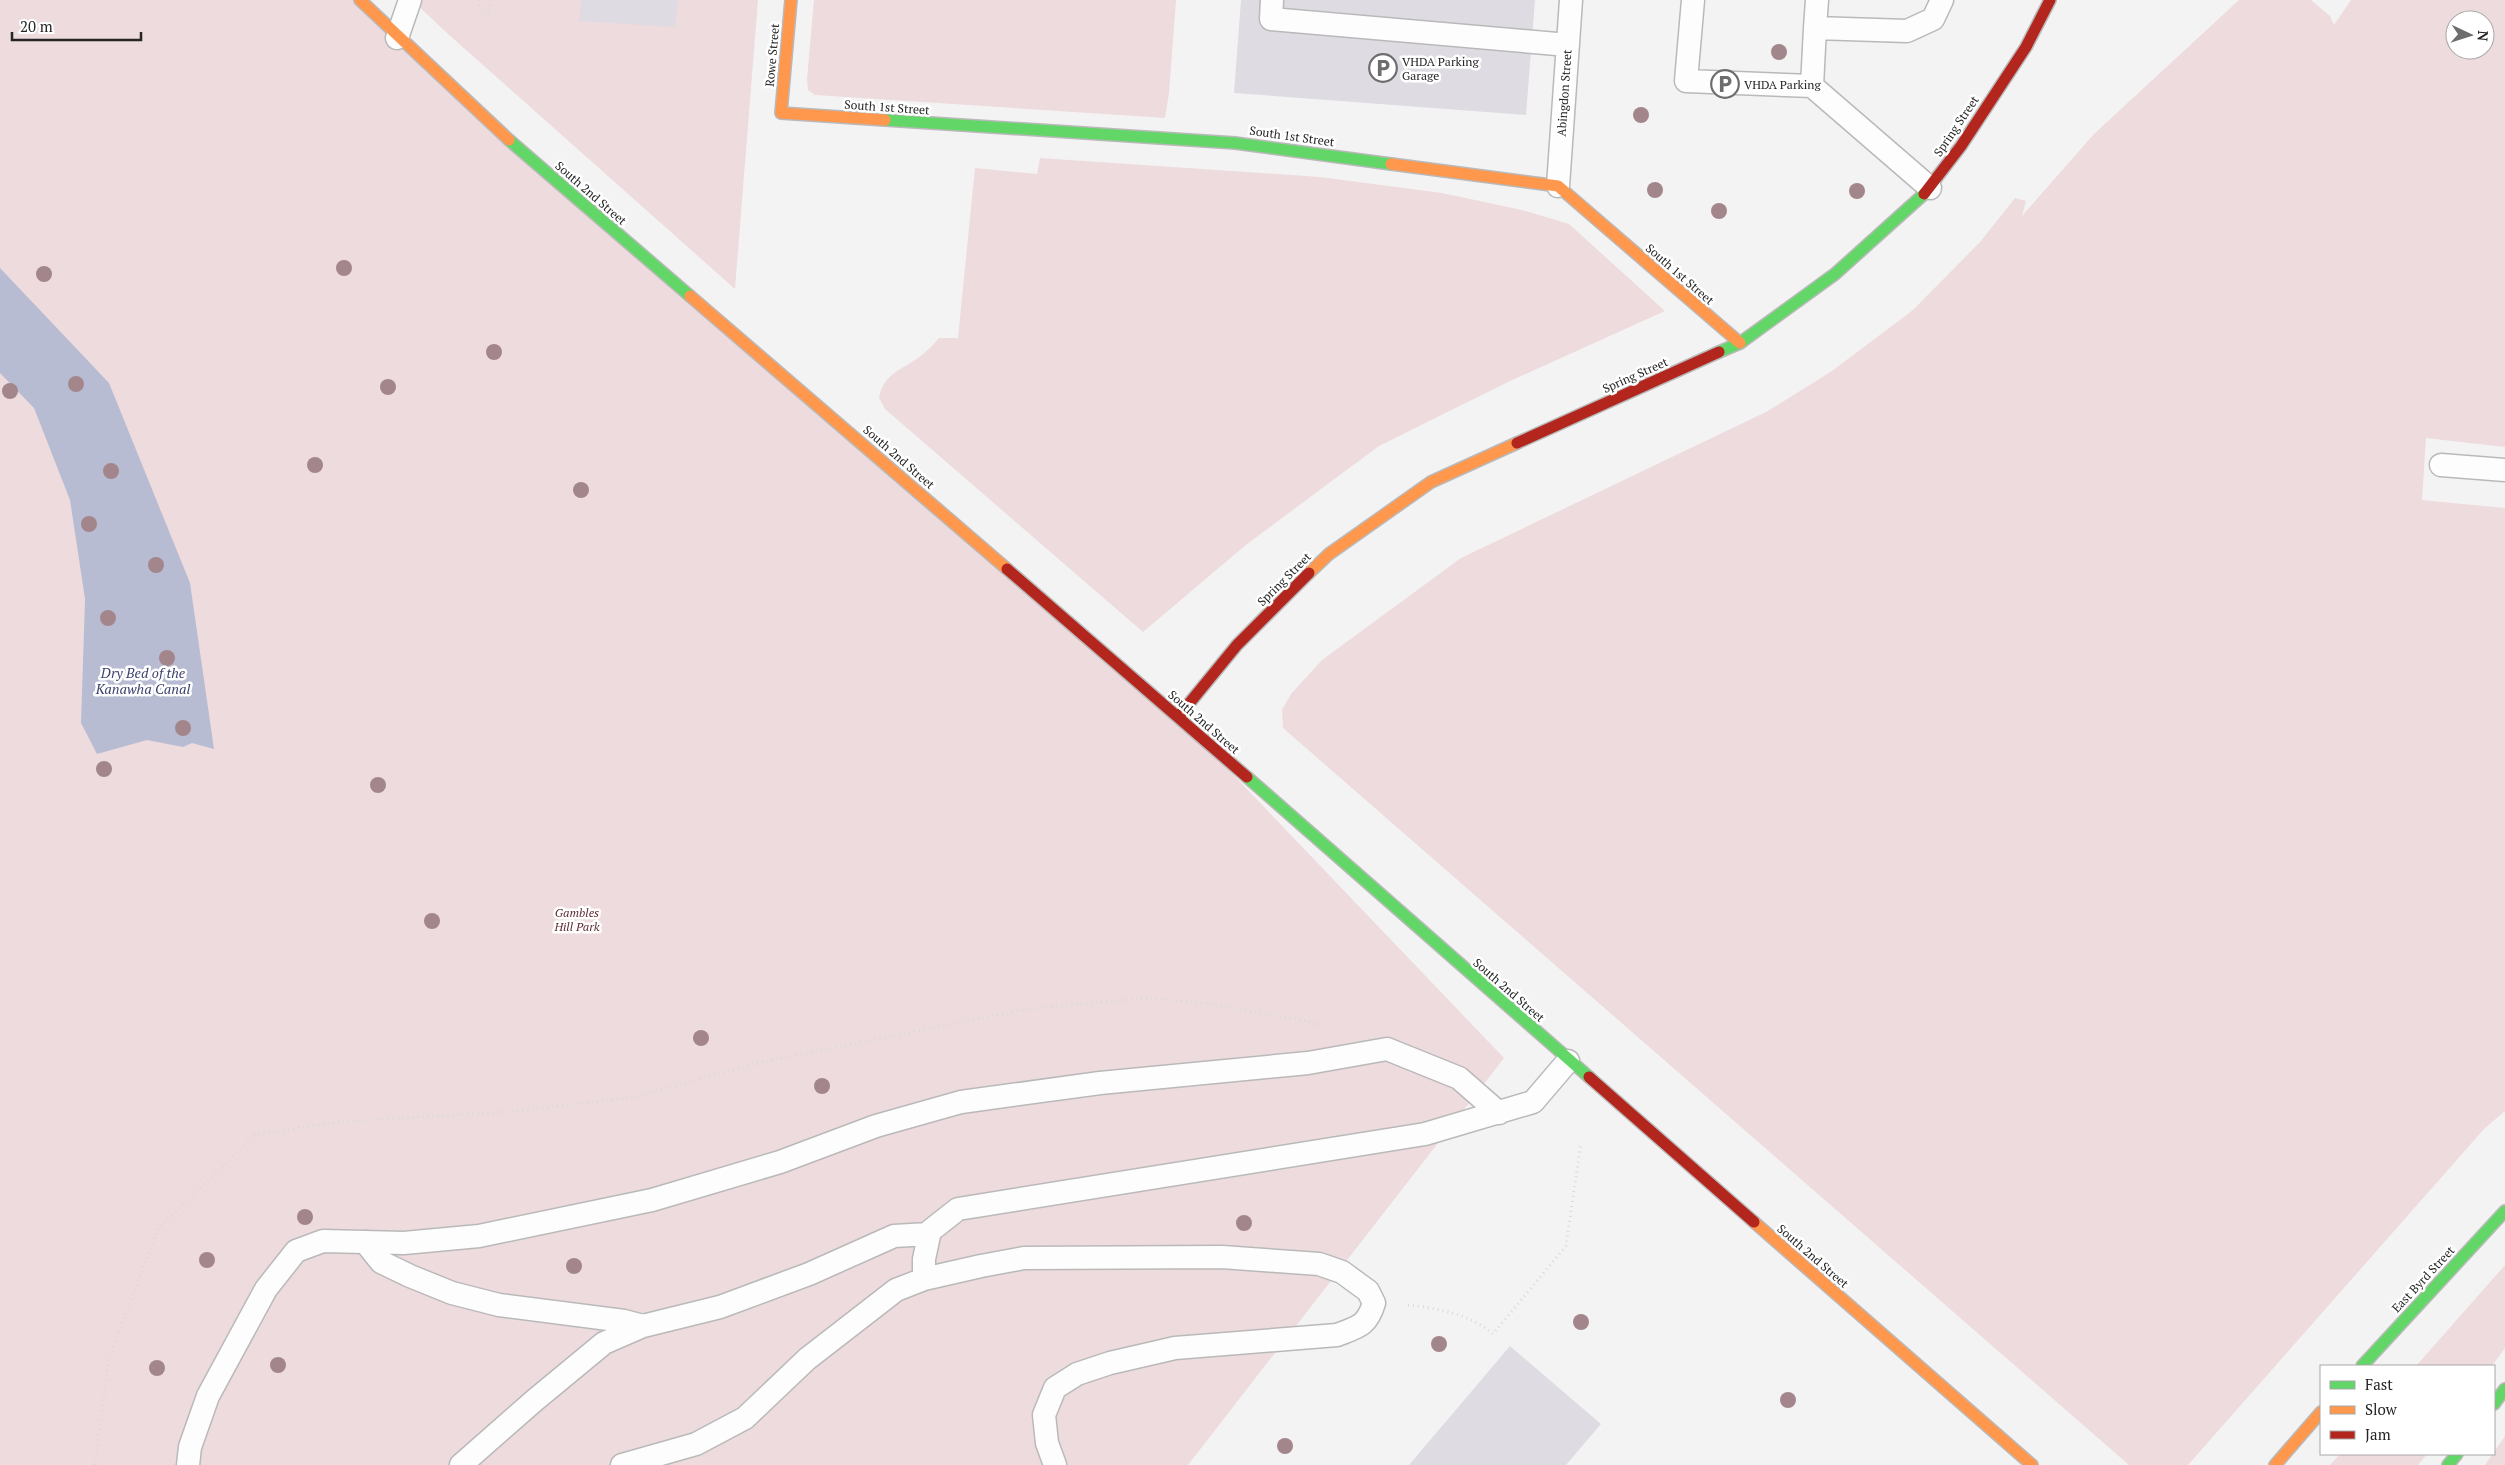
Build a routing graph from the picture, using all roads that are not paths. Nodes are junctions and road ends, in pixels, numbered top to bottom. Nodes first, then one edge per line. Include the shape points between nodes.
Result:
1 (360, 0) edge
2 (410, 0) edge
3 (791, 0) edge
4 (1272, 0) edge
5 (1571, 0) edge
6 (1693, 0) edge
7 (1817, 0) edge
8 (1942, 0) edge
9 (2050, 0) edge
10 (1815, 28) junction
11 (397, 38) junction
12 (1568, 45) junction
13 (1812, 86) junction
14 (781, 113) joint
15 (1558, 186) junction
16 (1930, 188) junction
17 (1740, 343) junction
18 (2441, 465) dead end
19 (2505, 470) edge
20 (1178, 717) junction
21 (1568, 1061) junction
22 (1499, 1113) junction
23 (2505, 1211) edge
24 (929, 1234) junction
25 (365, 1242) junction
26 (924, 1279) junction
27 (643, 1326) junction
28 (2363, 1365) edge
29 (2505, 1389) edge
30 (2495, 1403) edge
31 (2320, 1413) edge
32 (2456, 1455) edge
33 (188, 1465) edge
34 (461, 1465) edge
35 (622, 1465) edge
36 (1055, 1465) edge
37 (2032, 1465) edge
38 (2275, 1465) edge
39 (2448, 1465) edge

1 - 11 main road, South 2nd Street
2 - 11 lane
3 - 14 main road, Rowe Street
4 - 12 lane via 1271,19
5 - 12 lane, Abingdon Street
6 - 13 lane via 1686,81
7 - 10 lane
8 - 10 lane via 1933,19 1907,31
9 - 16 main road, Spring Street via 2020,55
10 - 13 lane
11 - 20 main road, South 2nd Street via 479,114
12 - 15 lane, Abingdon Street
13 - 16 lane
14 - 15 main road, South 1st Street via 1235,142
15 - 17 main road, South 1st Street
16 - 17 main road, Spring Street via 1835,274
17 - 20 main road, Spring Street via 1430,482 1329,554 1237,644
18 - 19 lane
20 - 21 main road, South 2nd Street
21 - 22 lane via 1533,1102
21 - 37 main road, South 2nd Street
22 - 24 lane via 1425,1134 958,1209
22 - 25 lane via 1459,1078 1387,1049 1308,1063 1100,1083 961,1102 876,1126 780,1162 652,1200 479,1236 404,1243
23 - 28 main road, East Byrd Street
24 - 26 lane
24 - 27 lane via 894,1236 809,1274 720,1307
25 - 27 lane via 381,1262 452,1293 499,1306
25 - 33 lane via 323,1241 296,1251 266,1289 208,1396 190,1447
26 - 35 lane via 896,1290 865,1313 807,1359 745,1418 696,1444
26 - 36 lane via 1024,1258 1222,1257 1319,1264 1342,1272 1368,1291 1374,1302 1370,1315 1360,1327 1337,1335 1175,1348 1077,1374 1055,1388 1044,1415 1047,1443
27 - 34 lane via 604,1343
29 - 30 main road
31 - 38 main road
32 - 39 main road

